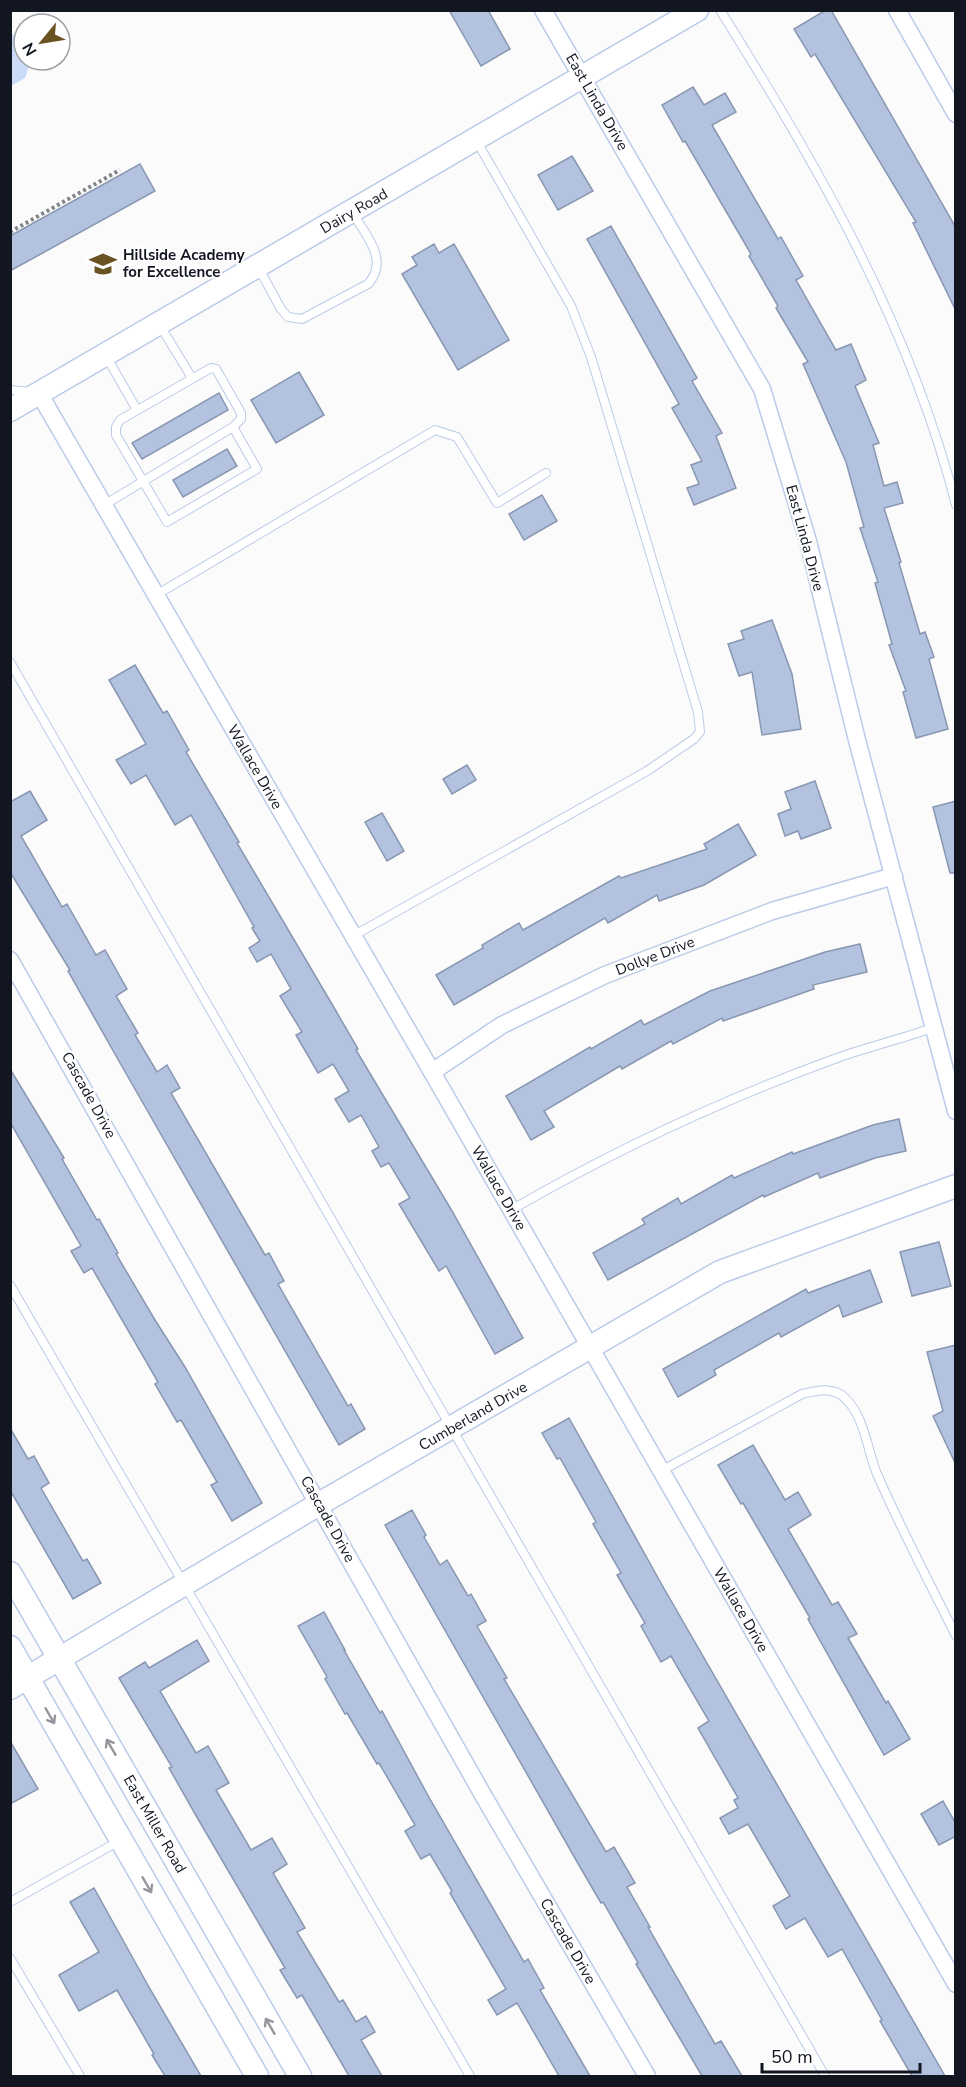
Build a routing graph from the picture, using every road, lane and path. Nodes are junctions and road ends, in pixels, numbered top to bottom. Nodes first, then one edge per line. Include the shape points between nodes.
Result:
1 (543, 10) edge
2 (697, 10) edge
3 (720, 10) edge
4 (897, 10) edge
5 (583, 77) junction
6 (956, 114) edge
7 (476, 140) junction
8 (120, 170) dead end
9 (351, 212) junction
10 (10, 232) edge
11 (258, 266) junction
12 (159, 324) junction
13 (105, 355) junction
14 (192, 378) junction
15 (10, 390) edge
16 (39, 393) junction
17 (10, 410) edge
18 (137, 410) junction
19 (232, 428) junction
20 (546, 473) dead end
21 (143, 481) junction
22 (104, 505) junction
23 (956, 505) edge
24 (156, 595) junction
25 (10, 663) edge
26 (894, 876) junction
27 (353, 936) junction
28 (10, 960) edge
29 (932, 1028) junction
30 (432, 1072) junction
31 (956, 1111) edge
32 (956, 1186) edge
33 (511, 1210) junction
34 (10, 1285) edge
35 (591, 1348) junction
36 (451, 1428) junction
37 (661, 1472) junction
38 (319, 1504) junction
39 (10, 1573) edge
40 (183, 1585) junction
41 (956, 1636) edge
42 (10, 1647) edge
43 (60, 1659) junction
44 (19, 1683) edge
45 (121, 1840) junction
46 (10, 1902) edge
47 (10, 1958) edge
48 (956, 1984) edge
49 (80, 2076) edge
50 (257, 2076) edge
51 (300, 2076) edge
52 (470, 2076) edge
53 (646, 2076) edge
54 (825, 2076) edge

1 - 5 street, East Linda Drive
2 - 5 street, Dairy Road
3 - 23 lane via 764,79 858,246 924,400
4 - 6 street
5 - 7 street, Dairy Road
5 - 26 street, East Linda Drive via 762,389 808,541
7 - 9 street, Dairy Road
7 - 27 lane via 571,306 591,357 698,712 700,732 646,771
8 - 10 path
9 - 11 street, Dairy Road
9 - 11 lane via 374,249 378,265 376,276 368,284 302,319 288,317
11 - 12 street, Dairy Road
12 - 13 street, Dairy Road
12 - 14 lane
13 - 16 street, Dairy Road
13 - 18 lane
14 - 18 lane
14 - 19 lane via 216,369 242,413
15 - 16 lane
16 - 17 street, Dairy Road
16 - 22 street, Wallace Drive
18 - 21 lane via 120,420 116,435
19 - 21 lane
19 - 21 lane via 257,469 167,522
20 - 24 lane via 497,503 457,437 435,430
21 - 22 lane
22 - 24 street, Wallace Drive
24 - 27 street, Wallace Drive
25 - 36 lane
26 - 29 street, East Linda Drive
26 - 30 street, Dollye Drive via 772,911 605,975 502,1025
27 - 30 street, Wallace Drive
28 - 38 street, Cascade Drive
29 - 31 street, East Linda Drive
29 - 33 lane via 838,1058 669,1127
30 - 33 street, Wallace Drive
32 - 35 street, Cumberland Drive via 720,1272
33 - 35 street, Wallace Drive
34 - 40 lane
35 - 36 street, Cumberland Drive
35 - 37 street, Wallace Drive
36 - 38 street, Cumberland Drive
36 - 54 lane
37 - 41 lane via 802,1394 826,1389 845,1397 860,1421 888,1498
37 - 48 street, Wallace Drive
38 - 40 street, Cumberland Drive
38 - 53 street, Cascade Drive
39 - 43 street, East Miller Road
40 - 43 street, Cumberland Drive
40 - 52 lane
42 - 44 street
43 - 44 street, Cumberland Drive
51 -> 43 street, East Miller Road
44 -> 45 street
45 - 46 lane
45 -> 50 street
47 - 49 lane

